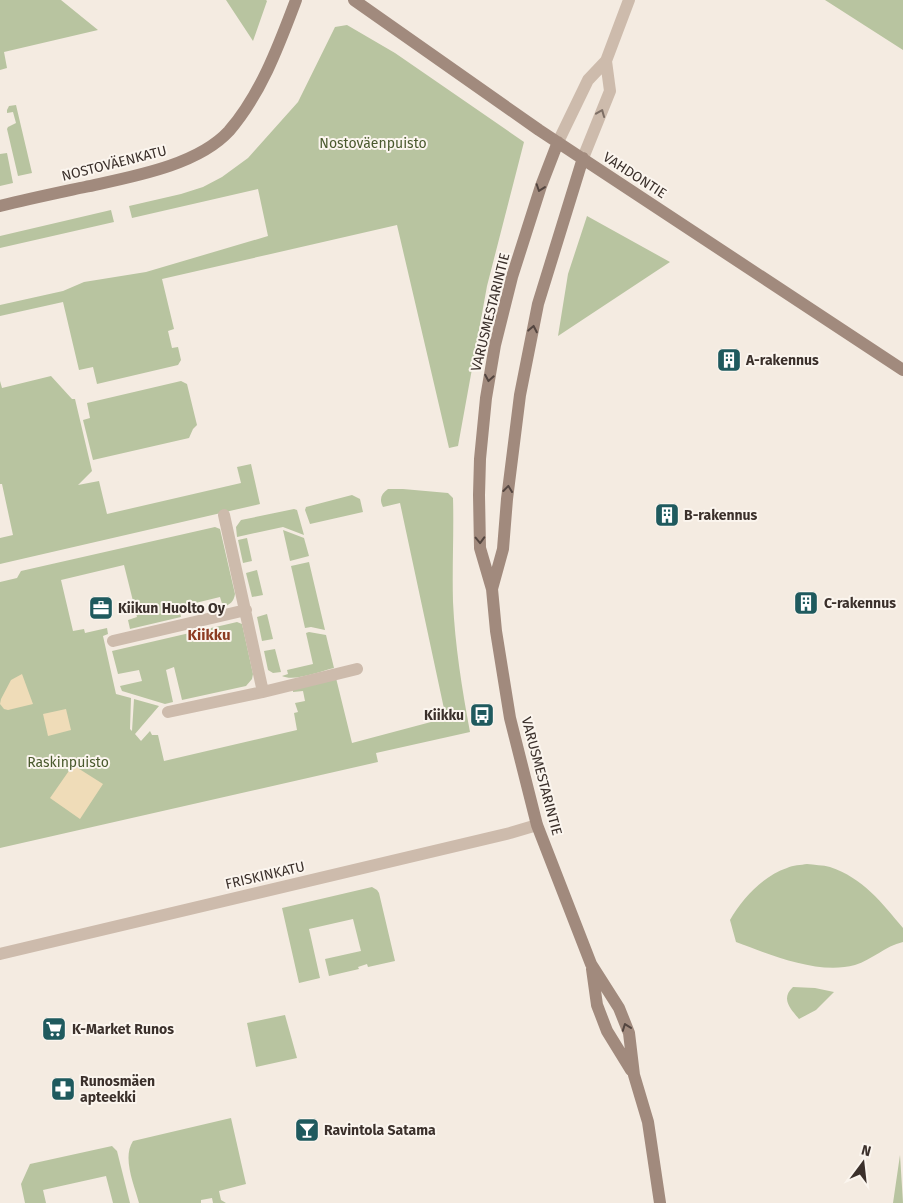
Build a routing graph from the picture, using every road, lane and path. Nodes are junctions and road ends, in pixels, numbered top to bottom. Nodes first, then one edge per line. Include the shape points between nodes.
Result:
1 (296, 0) edge
2 (354, 0) edge
3 (630, 0) edge
4 (606, 61) junction
5 (558, 142) junction
6 (583, 158) junction
7 (0, 206) edge
8 (903, 370) edge
9 (224, 515) dead end
10 (492, 589) junction
11 (246, 610) junction
12 (113, 641) dead end
13 (356, 669) dead end
14 (263, 692) junction
15 (168, 712) dead end
16 (537, 825) junction
17 (0, 954) edge
18 (591, 964) junction
19 (634, 1075) junction
20 (660, 1203) edge

1 - 7 street, NOSTOVÄENKATU via 261,83 227,133 211,145 150,173
2 - 5 street, VAHDONTIE
3 - 4 street, VARUSMESTARINTIE
4 - 5 street, VARUSMESTARINTIE via 588,80
6 -> 4 street, VARUSMESTARINTIE via 610,91
5 - 6 street, VAHDONTIE
5 -> 10 street, VARUSMESTARINTIE via 512,277 486,398 479,487 480,548
6 - 8 street, VAHDONTIE
10 -> 6 street, VARUSMESTARINTIE via 503,548 519,404 536,312
9 - 11 street
10 - 16 street, VARUSMESTARINTIE via 510,718
11 - 12 street
11 - 14 street
13 - 14 street
14 - 15 street
16 - 17 street, FRISKINKATU
16 - 18 street, VARUSMESTARINTIE
18 - 19 street, VARUSMESTARINTIE via 603,1022
19 -> 18 street, VARUSMESTARINTIE via 629,1033 619,1008
19 - 20 street, VARUSMESTARINTIE via 648,1122

